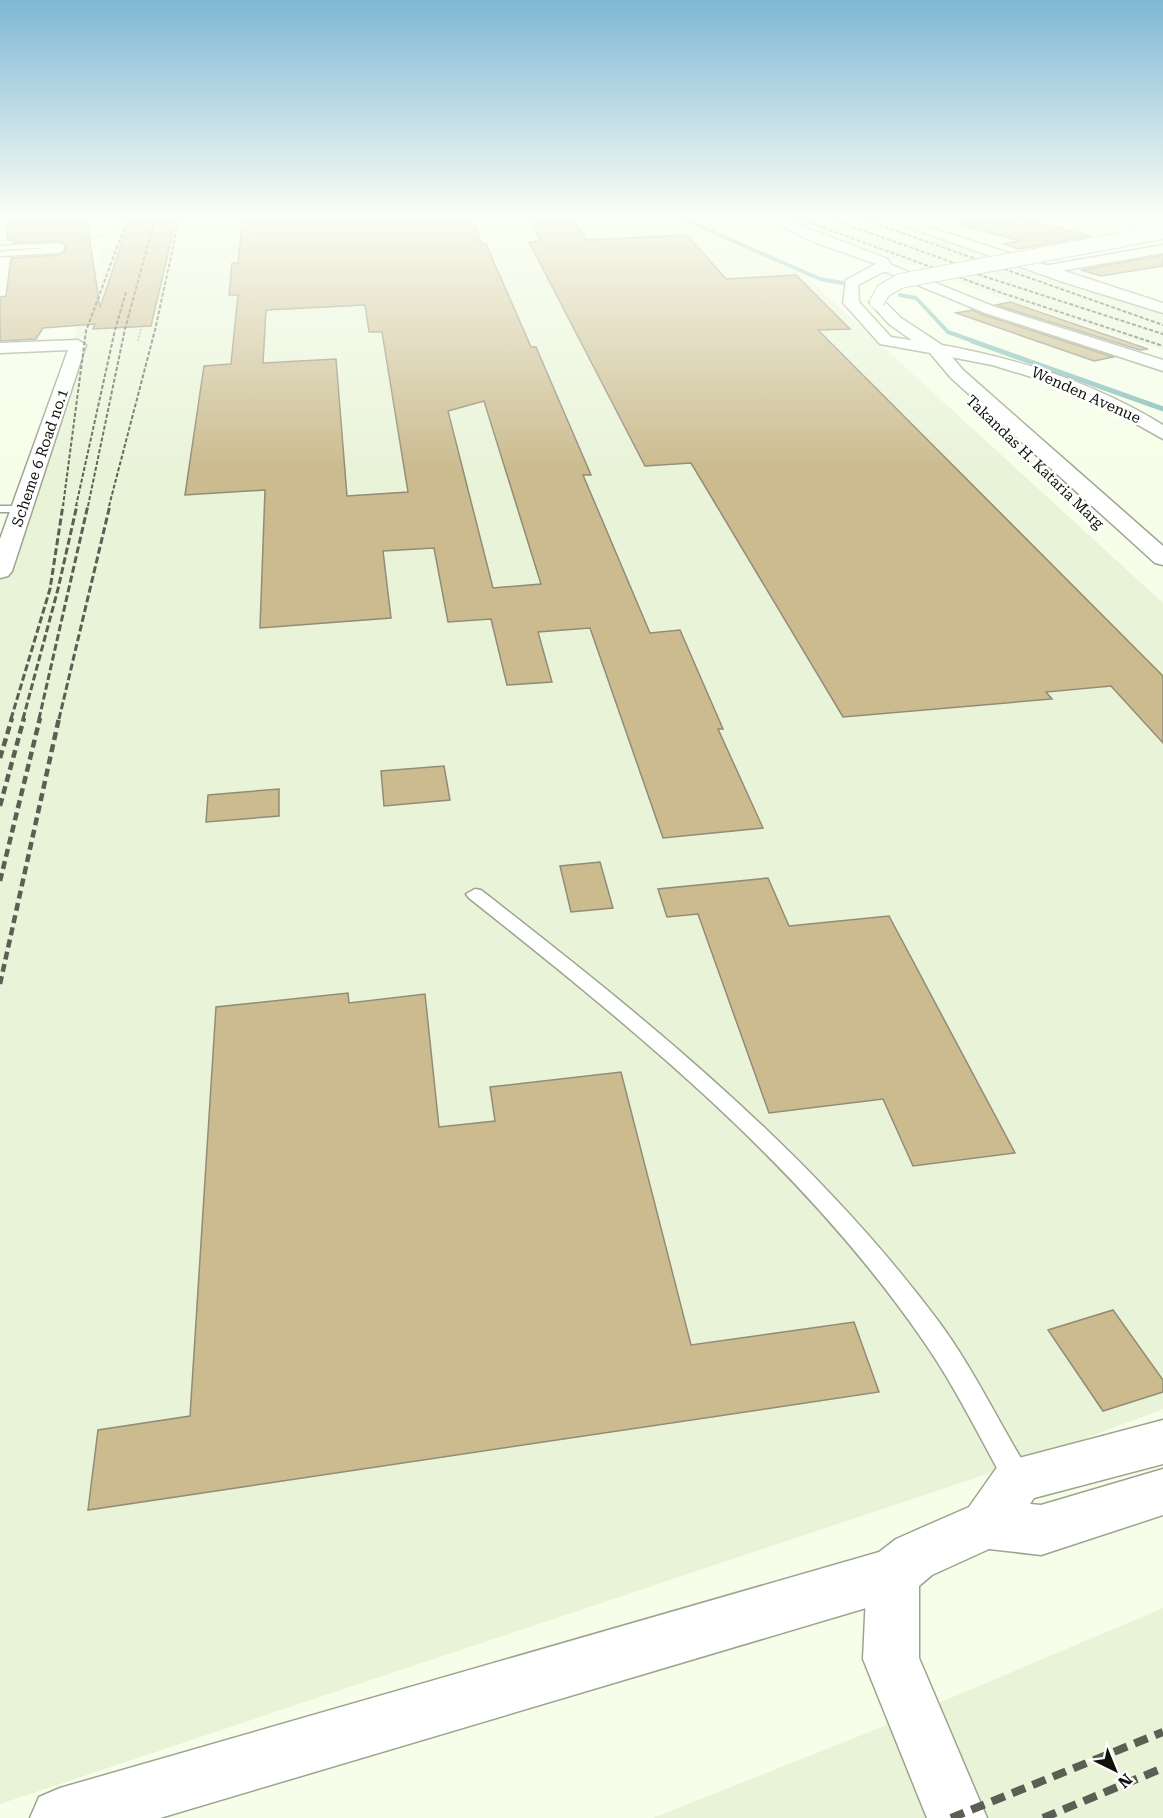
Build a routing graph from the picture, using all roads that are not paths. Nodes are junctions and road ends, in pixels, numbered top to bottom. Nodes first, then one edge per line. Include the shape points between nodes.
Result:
1 (851, 300) edge
2 (878, 300) edge
3 (966, 300) edge
4 (1137, 300) edge
5 (1163, 308) edge
6 (926, 346) junction
7 (0, 348) edge
8 (1163, 366) edge
9 (950, 374) junction
10 (1163, 434) edge
11 (1042, 450) junction
12 (1021, 451) junction
13 (0, 509) edge
14 (23, 509) junction
15 (1159, 566) edge
16 (0, 571) edge
17 (475, 894) dead end
18 (1163, 1442) edge
19 (1018, 1479) junction
20 (1163, 1492) edge
21 (987, 1524) junction
22 (893, 1574) junction
23 (60, 1818) edge
24 (957, 1818) edge

1 - 6 main road, Wenden Avenue via 886,341
2 - 6 main road, Takandas H. Kataria Marg, bridge via 895,321
3 - 8 main road
4 - 5 main road
6 - 9 main road, Takandas H. Kataria Marg
6 - 10 main road, Wenden Avenue via 1032,370 1138,416
7 - 14 main road, Scheme 6 Road no.1 via 78,345
9 - 11 main road, Takandas H. Kataria Marg
9 - 12 main road, Takandas H. Kataria Marg
11 - 12 main road
11 - 15 main road, Takandas H. Kataria Marg
12 - 15 main road, Takandas H. Kataria Marg
13 - 14 lane
14 - 16 main road, Scheme 6 Road no.1
17 - 19 lane via 621,1009 725,1099 843,1220 931,1331
18 - 19 main road
19 - 21 main road
20 - 21 main road via 1041,1530
21 - 22 main road via 914,1557
22 - 23 main road
22 - 24 main road via 891,1659

